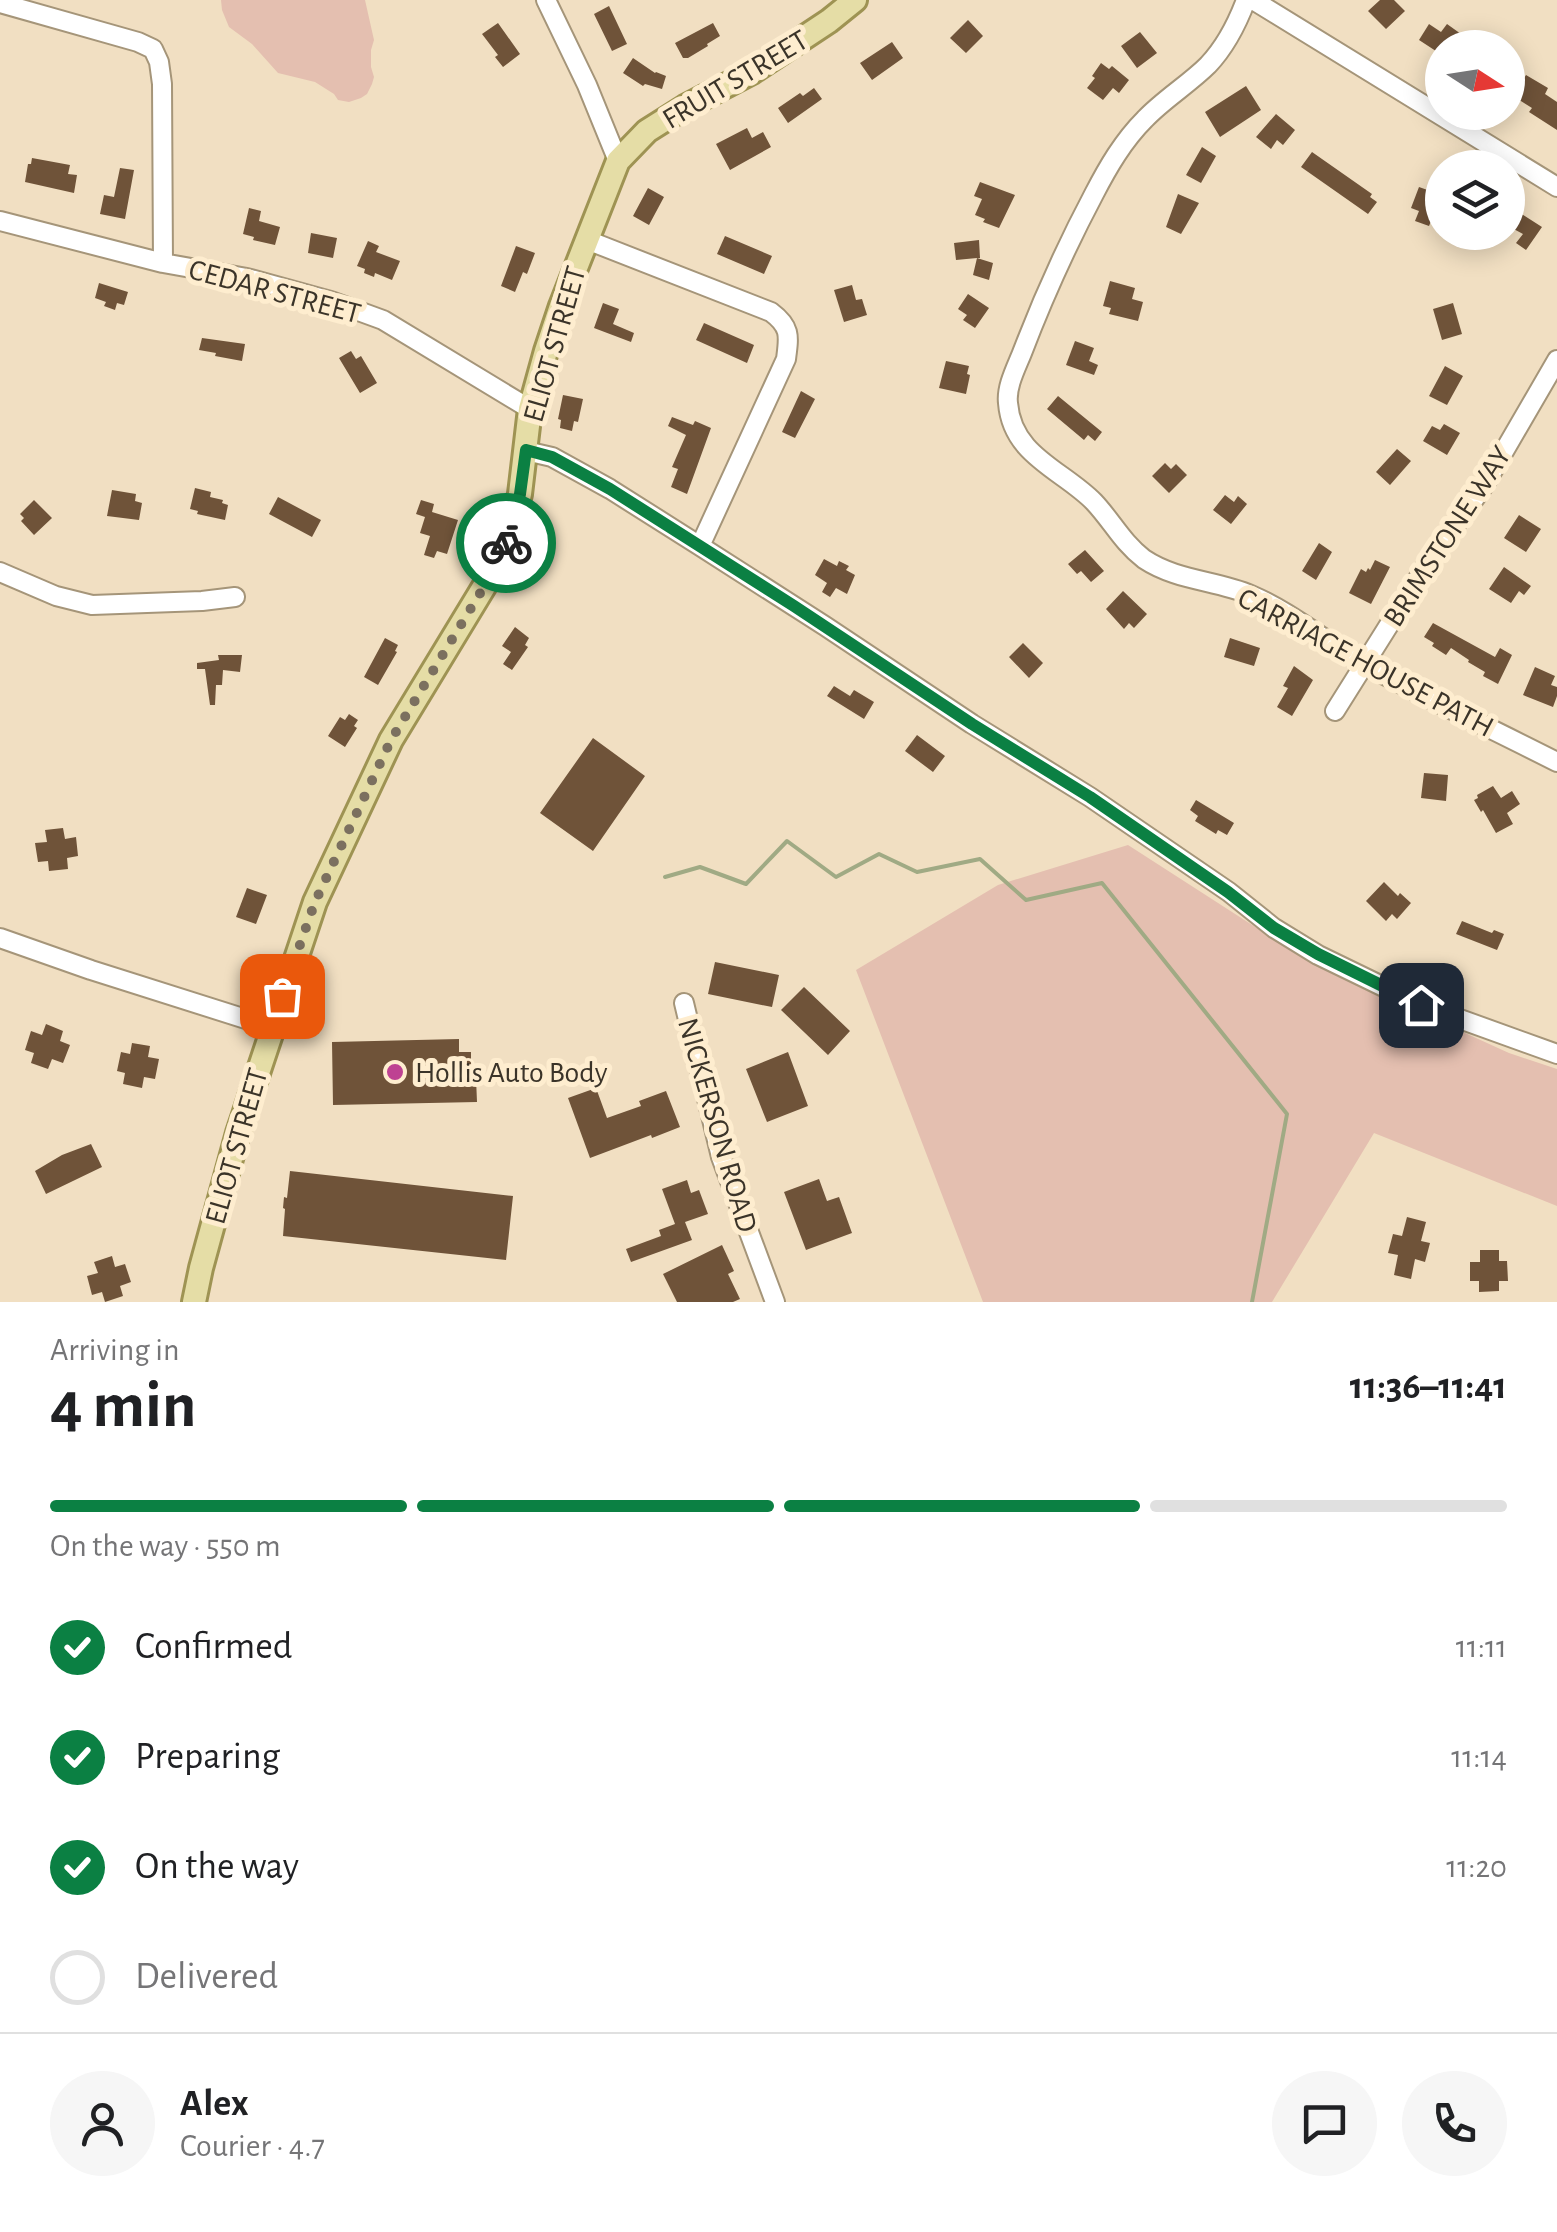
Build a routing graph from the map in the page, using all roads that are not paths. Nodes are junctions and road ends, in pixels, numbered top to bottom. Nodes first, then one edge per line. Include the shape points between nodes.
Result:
1 (546, 0) edge
2 (855, 0) edge
3 (1250, 0) edge
4 (0, 3) edge
5 (618, 161) junction
6 (1557, 187) edge
7 (0, 221) edge
8 (587, 240) junction
9 (163, 263) junction
10 (1557, 360) edge
11 (530, 409) junction
12 (526, 450) junction
13 (700, 546) junction
14 (0, 572) edge
15 (236, 597) dead end
16 (1364, 664) junction
17 (1336, 711) dead end
18 (1557, 762) edge
19 (0, 938) edge
20 (684, 1003) dead end
21 (272, 1027) junction
22 (1557, 1054) edge
23 (194, 1302) edge
24 (776, 1302) edge

1 - 5 street
2 - 5 main road, FRUIT STREET via 752,72 647,131
3 - 6 street
3 - 16 street, CARRIAGE HOUSE PATH via 1209,64 1145,118 1103,175 1033,324 1007,401 1037,460 1077,485 1142,558 1192,580 1250,594
4 - 9 street via 153,49 162,84
5 - 8 main road, ELIOT STREET
7 - 9 street, CEDAR STREET
8 - 11 main road, ELIOT STREET
8 - 13 street via 770,312 789,334 786,359
9 - 11 street, CEDAR STREET via 246,278 382,320
10 - 16 street, BRIMSTONE WAY
11 - 12 main road, ELIOT STREET
12 - 13 street via 552,457
12 - 21 main road, ELIOT STREET via 499,562 391,740 315,902
13 - 22 street via 1090,797 1274,928 1421,1005
14 - 15 street via 92,605
16 - 17 street, BRIMSTONE WAY
16 - 18 street, CARRIAGE HOUSE PATH
19 - 21 street
20 - 24 street, NICKERSON ROAD via 722,1157
21 - 23 main road, ELIOT STREET

